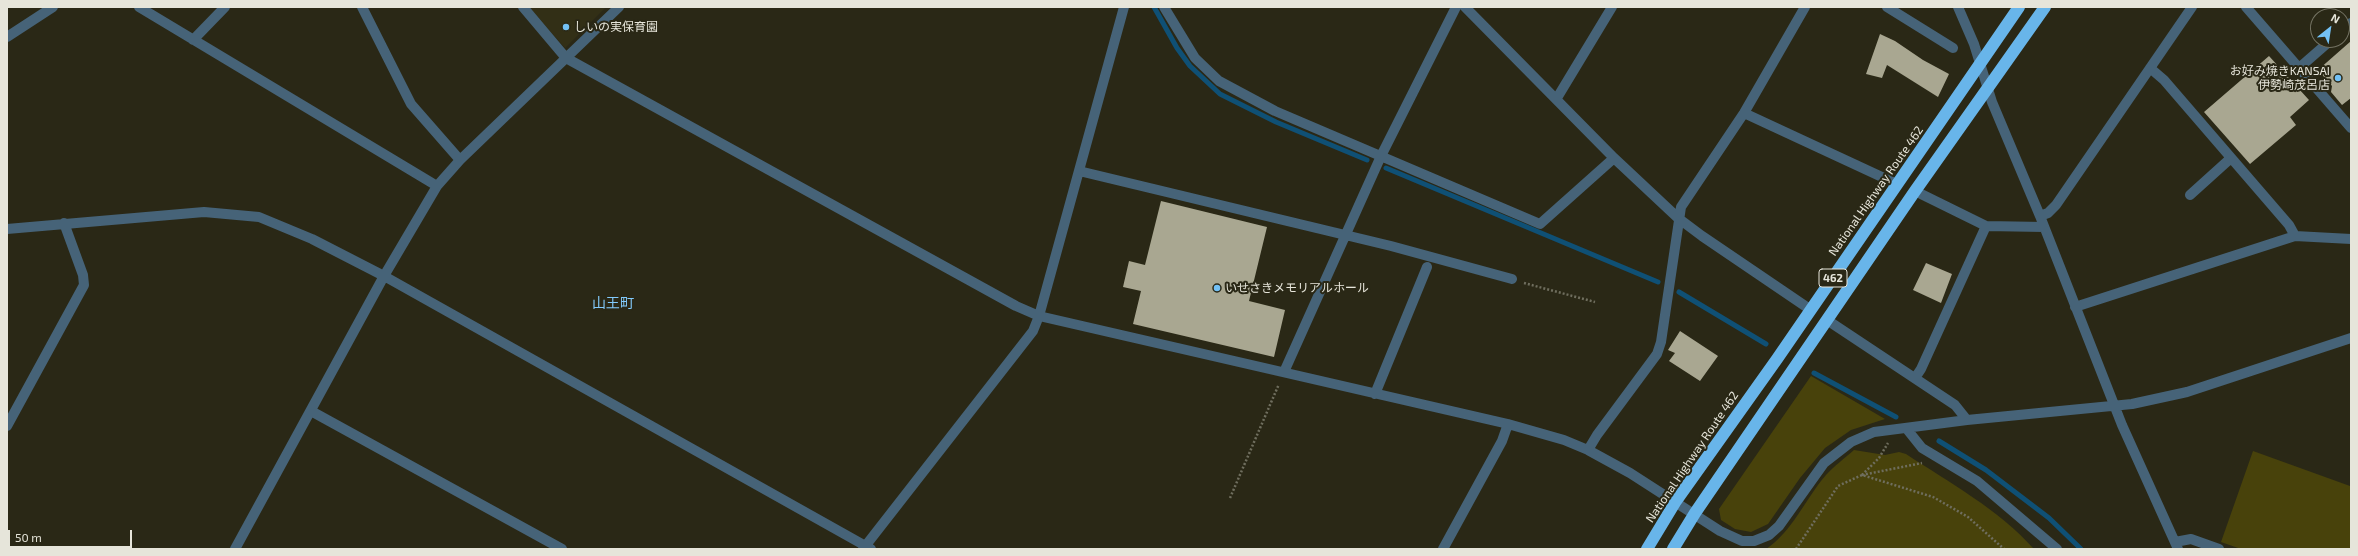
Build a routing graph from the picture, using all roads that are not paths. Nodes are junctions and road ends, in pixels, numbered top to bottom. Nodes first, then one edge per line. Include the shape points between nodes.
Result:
1 (53, 7) edge
2 (139, 7) edge
3 (225, 7) edge
4 (362, 7) edge
5 (523, 7) edge
6 (619, 7) edge
7 (1124, 7) edge
8 (1164, 7) edge
9 (1456, 7) edge
10 (1465, 7) edge
11 (1612, 7) edge
12 (1806, 7) edge
13 (1887, 7) edge
14 (1958, 7) edge
15 (2019, 7) edge
16 (2045, 7) edge
17 (2192, 7) edge
18 (2246, 7) edge
19 (7, 37) edge
20 (193, 40) junction
21 (1952, 48) dead end
22 (2322, 48) edge
23 (566, 58) junction
24 (1981, 64) junction
25 (2150, 68) junction
26 (2299, 68) junction
27 (1987, 88) junction
28 (1557, 98) junction
29 (1744, 112) junction
30 (2351, 128) edge
31 (1381, 156) junction
32 (1614, 158) junction
33 (2231, 158) junction
34 (460, 160) junction
35 (1079, 171) junction
36 (1898, 184) junction
37 (437, 186) junction
38 (1915, 191) junction
39 (2190, 195) dead end
40 (2040, 216) junction
41 (1678, 218) junction
42 (64, 223) junction
43 (1986, 226) junction
44 (2044, 228) junction
45 (7, 229) edge
46 (1346, 236) junction
47 (2295, 236) junction
48 (2351, 239) edge
49 (1427, 267) dead end
50 (384, 276) junction
51 (1512, 280) road end
52 (2075, 307) junction
53 (1811, 310) junction
54 (1039, 316) junction
55 (1827, 320) junction
56 (2351, 338) edge
57 (1284, 372) junction
58 (1915, 378) junction
59 (1375, 394) junction
60 (2115, 407) junction
61 (311, 411) junction
62 (1967, 420) junction
63 (1508, 424) junction
64 (7, 426) edge
65 (1906, 428) junction
66 (1588, 450) junction
67 (1676, 501) junction
68 (1695, 513) junction
69 (2176, 545) edge
70 (867, 548) edge
71 (235, 549) edge
72 (562, 549) edge
73 (1443, 549) edge
74 (1647, 549) edge
75 (1673, 549) edge
76 (2057, 549) edge
77 (2219, 549) edge

1 - 19 street
2 - 20 street
3 - 20 street
4 - 34 street via 411,104
5 - 23 street
6 - 23 street
7 - 35 street
8 - 31 street via 1195,58 1219,81 1275,111
9 - 31 street
10 - 28 street
11 - 28 street
12 - 29 street
13 - 21 street
14 - 24 street
15 - 24 highway, National Highway Route 462 / 462
16 - 27 highway, 462
17 - 25 street
18 - 26 street
20 - 37 street
22 - 26 street
23 - 34 street
23 - 54 street via 1016,306
24 - 27 street
24 - 36 highway, National Highway Route 462 / 462
25 - 33 street
25 - 40 street via 2056,205 2048,213
26 - 30 street
27 - 38 highway, 462
27 - 40 street
28 - 32 street
29 - 36 street
29 - 41 street via 1681,207
31 - 32 street via 1540,224
31 - 46 street
32 - 41 street
33 - 39 street
33 - 47 street via 2289,225
34 - 37 street
35 - 46 street
35 - 54 street
36 - 53 highway, National Highway Route 462 / 462
37 - 50 street
38 - 43 street
38 - 55 highway, 462
40 - 44 street
41 - 53 street
41 - 66 street via 1661,342 1657,354
42 - 45 street
42 - 50 street via 204,212 259,217 312,239
42 - 64 street via 84,285
43 - 44 street
43 - 58 street via 1921,370
44 - 52 street
46 - 51 street
46 - 57 street
47 - 48 street
47 - 52 street
49 - 59 street
50 - 61 street
50 - 70 street
52 - 60 street
53 - 67 highway, National Highway Route 462 / 462
54 - 57 street
54 - 70 street via 1033,331
55 - 58 street
55 - 68 highway, 462
56 - 60 street via 2187,392
57 - 59 street
58 - 62 street via 1955,405
59 - 63 street
60 - 62 street
60 - 69 street
61 - 71 street
61 - 72 street
62 - 65 street
63 - 66 street via 1564,440
63 - 73 street via 1502,441
65 - 68 street via 1863,436 1837,452 1813,477 1779,526 1769,536 1742,541 1732,538
65 - 76 street via 1922,448 1976,481
66 - 67 street
67 - 68 street
67 - 74 highway, National Highway Route 462 / 462
68 - 75 highway, 462
69 - 77 street via 2191,539

